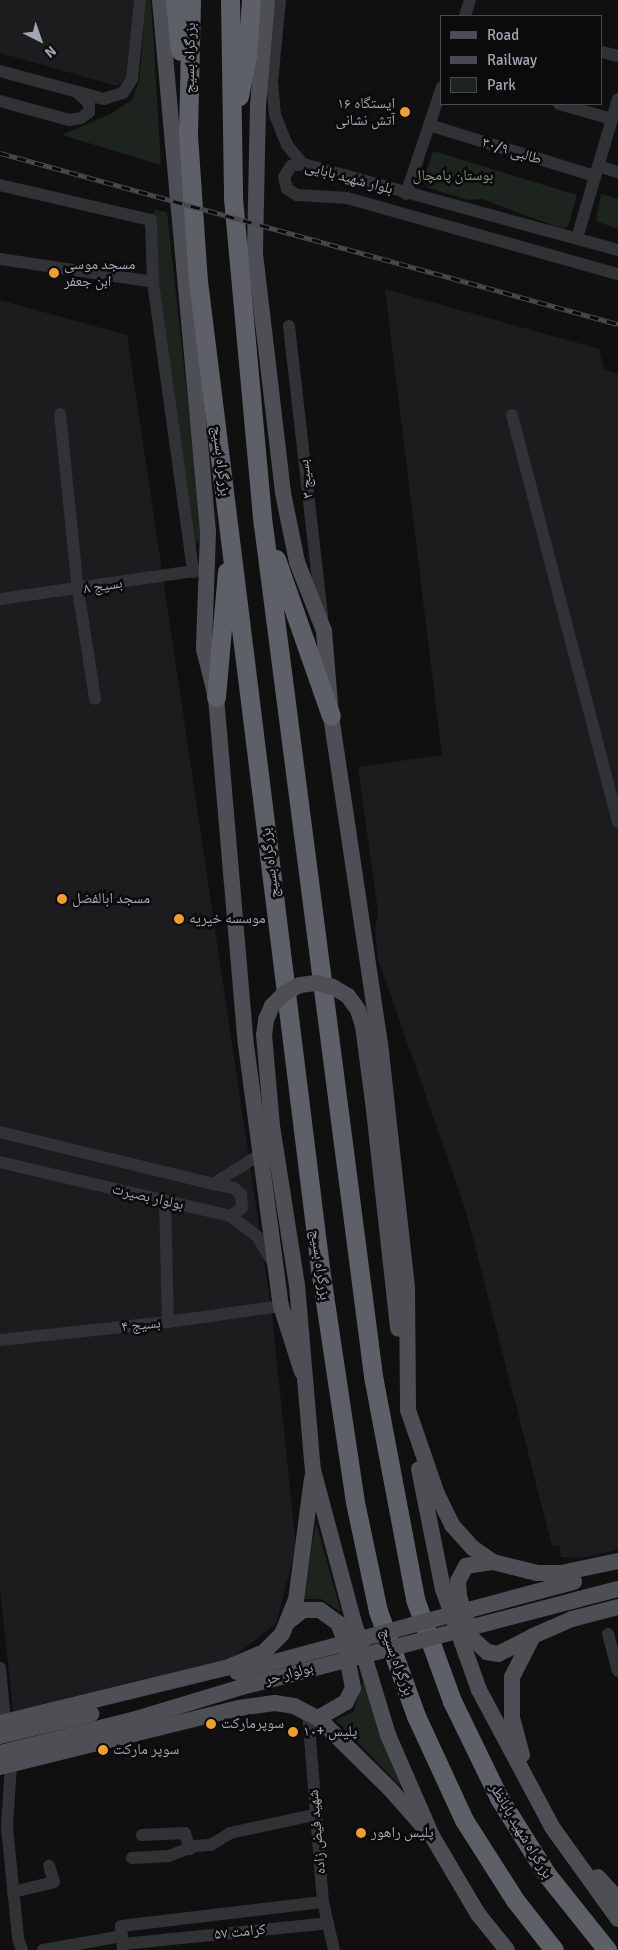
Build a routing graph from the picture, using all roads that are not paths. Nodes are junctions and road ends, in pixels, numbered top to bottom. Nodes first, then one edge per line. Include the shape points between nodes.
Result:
1 (140, 0) edge
2 (160, 0) edge
3 (175, 0) edge
4 (191, 0) edge
5 (230, 0) edge
6 (251, 0) edge
7 (267, 0) edge
8 (280, 0) edge
9 (470, 0) edge
10 (465, 15) edge
11 (603, 52) edge
12 (618, 56) edge
13 (0, 71) edge
14 (440, 92) edge
15 (80, 94) junction
16 (618, 100) edge
17 (0, 101) edge
18 (563, 105) edge
19 (612, 119) junction
20 (429, 125) junction
21 (231, 134) junction
22 (188, 135) junction
23 (303, 164) junction
24 (597, 171) junction
25 (618, 172) edge
26 (0, 185) edge
27 (406, 194) junction
28 (577, 238) junction
29 (618, 250) edge
30 (0, 259) edge
31 (618, 274) edge
32 (153, 282) junction
33 (289, 326) dead end
34 (60, 414) dead end
35 (512, 415) dead end
36 (263, 525) junction
37 (230, 533) junction
38 (199, 570) junction
39 (78, 590) junction
40 (0, 599) edge
41 (324, 631) junction
42 (216, 697) junction
43 (95, 699) dead end
44 (332, 716) junction
45 (618, 822) edge
46 (0, 1132) edge
47 (261, 1154) junction
48 (0, 1162) edge
49 (213, 1184) junction
50 (165, 1200) junction
51 (230, 1216) junction
52 (276, 1265) junction
53 (281, 1306) junction
54 (168, 1322) junction
55 (0, 1340) edge
56 (302, 1372) junction
57 (408, 1410) junction
58 (313, 1470) junction
59 (618, 1561) edge
60 (493, 1562) junction
61 (618, 1572) edge
62 (618, 1589) edge
63 (618, 1607) edge
64 (288, 1622) junction
65 (608, 1634) dead end
66 (533, 1636) junction
67 (0, 1668) edge
68 (618, 1672) edge
69 (0, 1674) edge
70 (240, 1679) junction
71 (313, 1715) junction
72 (2, 1727) edge
73 (4, 1762) edge
74 (529, 1782) junction
75 (3, 1800) edge
76 (314, 1815) junction
77 (552, 1827) junction
78 (142, 1835) dead end
79 (432, 1836) junction
80 (190, 1849) junction
81 (132, 1858) dead end
82 (50, 1866) dead end
83 (13, 1892) junction
84 (618, 1899) edge
85 (323, 1902) junction
86 (618, 1920) edge
87 (328, 1923) junction
88 (122, 1939) edge
89 (22, 1950) edge
90 (43, 1950) edge
91 (334, 1950) edge
92 (507, 1950) edge
93 (554, 1950) edge
94 (607, 1950) edge

1 - 15 street via 132,79 123,93 104,99
2 - 38 main road via 208,532
3 - 22 highway
4 - 22 highway, بزرگراه بسیج
5 - 21 highway
6 - 21 highway via 247,55
7 - 41 main road via 258,106 255,254 290,534 297,562
8 - 23 street via 272,81 275,115 287,146
9 - 10 street
11 - 12 street
13 - 15 street
14 - 20 street
15 - 17 street via 89,103 89,112 81,118 69,120
16 - 19 street
18 - 19 street
19 - 24 street
20 - 24 street, طالبی ۳۰/۹
20 - 27 street
21 - 36 highway via 238,277
22 - 37 highway, بزرگراه بسیج via 198,282
23 - 27 street, بلوار شهید بابایی
23 - 31 street, بلوار شهید بابایی via 291,166 284,176 287,189 297,195 347,198
24 - 25 street, طالبی ۳۰/۹
24 - 28 street
26 - 32 street via 151,220
27 - 28 street, بلوار شهید بابایی
28 - 29 street, بلوار شهید بابایی
30 - 32 street
32 - 38 street
33 - 41 street, بسیج ۳
34 - 39 street
35 - 45 street
36 - 44 highway
36 - 94 highway, بزرگراه شهید بابانظر via 373,1376 415,1599 452,1701 498,1798 548,1876
37 - 42 highway
37 - 93 highway, بزرگراه بسیج via 320,1268 355,1502 378,1610 416,1716 464,1820 515,1900
38 - 39 street, بسیج ۸
38 - 42 main road via 204,649
39 - 40 street, بسیج ۸
39 - 43 street
41 - 44 main road
42 - 47 main road via 246,1045
44 - 57 main road via 380,1043 408,1288
46 - 49 street, بولوار بصیرت
47 - 49 street
47 - 52 main road
48 - 50 street, بولوار بصیرت
49 - 51 street, بولوار بصیرت via 234,1188 241,1194 242,1208
50 - 51 street, بولوار بصیرت
50 - 54 street
51 - 52 street, بولوار بصیرت via 257,1236
52 - 53 main road
53 - 54 street, بسیج ۴
53 - 56 main road
54 - 55 street, بسیج ۴
56 - 57 main road, bridge via 297,1285 272,1126 264,1036 272,1006 285,993 300,985 317,983 348,996 358,1010 363,1026
56 - 58 main road
57 - 60 main road via 437,1494 452,1525 473,1548
57 - 74 main road via 443,1589 478,1690
58 - 64 main road via 296,1600
58 - 79 main road via 388,1735
59 - 60 main road via 561,1573 537,1573
60 - 66 main road via 466,1566 458,1581 459,1596 472,1638 487,1652 498,1654
61 - 70 main road, بولوار حر, bridge
62 - 70 main road, بولوار حر, bridge
63 - 66 main road via 572,1619
64 - 71 main road via 302,1610 320,1610 338,1623 343,1636 353,1688 346,1702
64 - 72 main road via 282,1634 264,1652 226,1668
65 - 68 street
66 - 74 main road via 512,1677 512,1716
67 - 69 street
69 - 72 street
70 - 72 main road, بولوار حر via 131,1704
70 - 73 main road, بولوار حر via 136,1719
71 - 73 main road via 275,1703 240,1708
71 - 76 street, شهید فیض زاده
71 - 79 main road via 390,1789
73 - 75 street
74 - 77 main road
75 - 83 street
76 - 80 street via 230,1834 214,1844
76 - 85 street, شهید فیض زاده
77 - 84 main road
77 - 86 main road
78 - 80 street via 185,1833
79 - 92 main road via 478,1914
80 - 81 street via 169,1856
82 - 83 street via 54,1882
83 - 89 street
85 - 87 street, شهید فیض زاده
85 - 88 street
87 - 88 street, کرامت ۵۷
87 - 91 street, شهید فیض زاده
88 - 90 street

